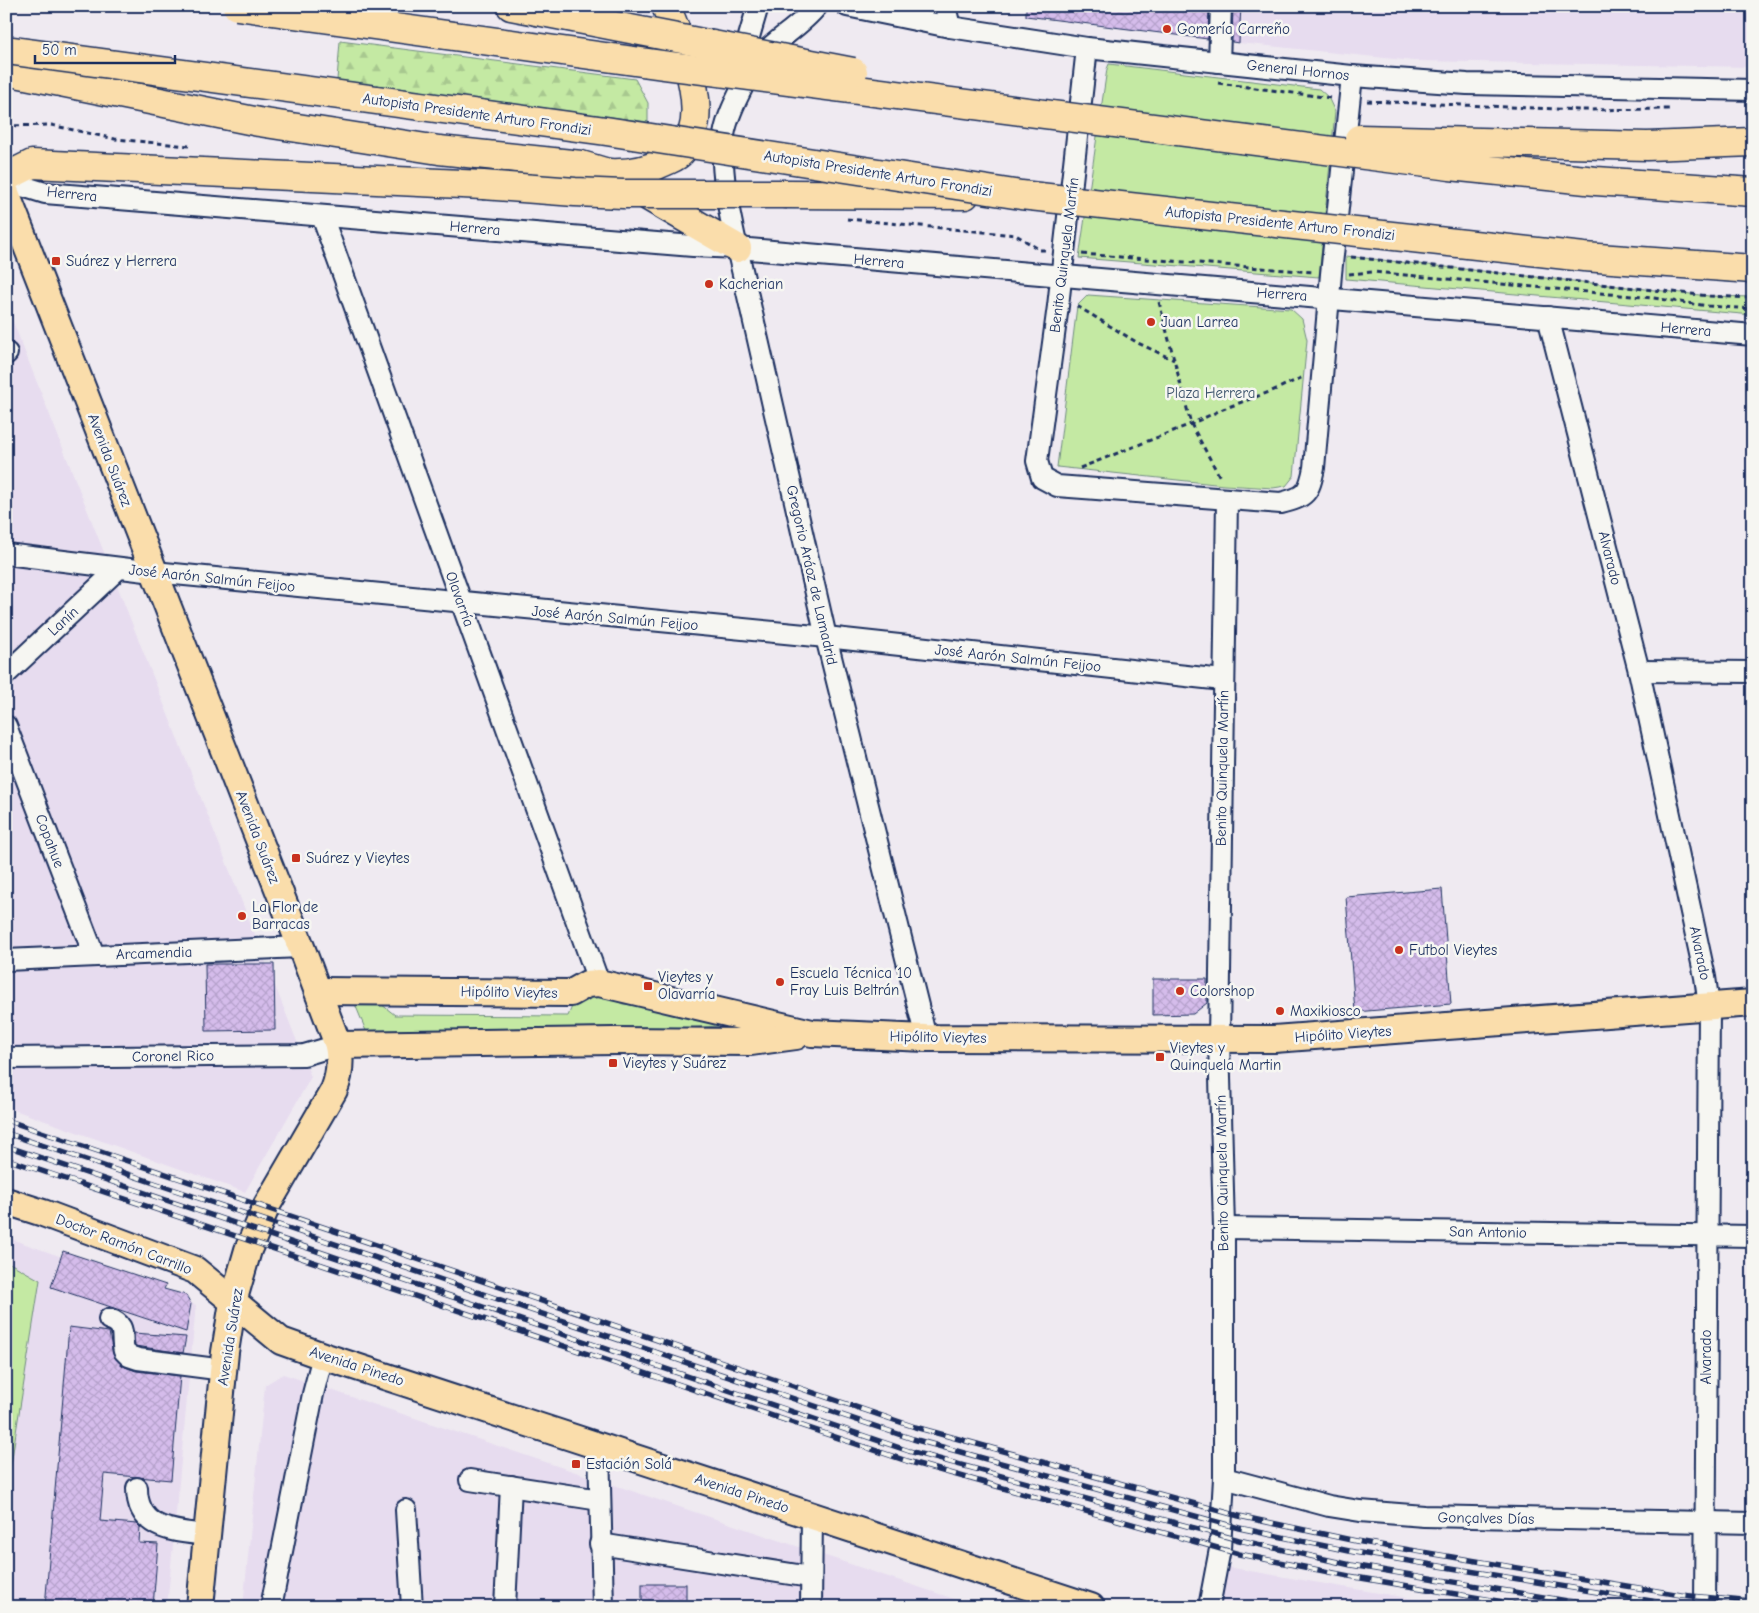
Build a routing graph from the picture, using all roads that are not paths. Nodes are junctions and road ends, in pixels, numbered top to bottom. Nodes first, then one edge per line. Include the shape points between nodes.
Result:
1 (237, 6) edge
2 (511, 6) edge
3 (666, 6) edge
4 (758, 6) edge
5 (817, 6) edge
6 (847, 6) edge
7 (945, 6) edge
8 (1221, 6) edge
9 (950, 27) junction
10 (1087, 48) junction
11 (6, 50) edge
12 (1219, 62) junction
13 (6, 71) edge
14 (1352, 76) junction
15 (1753, 90) edge
16 (958, 102) junction
17 (732, 109) junction
18 (1211, 134) junction
19 (1753, 142) edge
20 (608, 172) junction
21 (6, 177) edge
22 (6, 181) edge
23 (1753, 192) edge
24 (6, 193) edge
25 (1021, 195) junction
26 (322, 216) junction
27 (737, 248) junction
28 (1753, 269) edge
29 (1062, 276) junction
30 (1329, 298) junction
31 (1548, 317) junction
32 (1753, 335) edge
33 (1227, 499) junction
34 (6, 554) edge
35 (119, 568) junction
36 (154, 572) junction
37 (462, 603) junction
38 (826, 637) junction
39 (1639, 671) junction
40 (1753, 672) edge
41 (6, 674) edge
42 (1223, 680) junction
43 (6, 726) edge
44 (301, 947) junction
45 (94, 955) junction
46 (6, 960) edge
47 (599, 983) junction
48 (318, 991) junction
49 (1753, 1003) edge
50 (1709, 1006) junction
51 (812, 1033) junction
52 (926, 1038) junction
53 (1218, 1040) junction
54 (338, 1045) junction
55 (6, 1058) edge
56 (6, 1201) edge
57 (1224, 1228) junction
58 (1706, 1234) junction
59 (1753, 1236) edge
60 (233, 1302) junction
61 (109, 1319) dead end
62 (323, 1356) junction
63 (224, 1370) junction
64 (599, 1446) junction
65 (1224, 1478) junction
66 (470, 1480) dead end
67 (512, 1486) junction
68 (137, 1488) dead end
69 (600, 1500) junction
70 (406, 1510) dead end
71 (812, 1516) junction
72 (1706, 1522) junction
73 (1753, 1523) edge
74 (207, 1535) junction
75 (600, 1544) junction
76 (810, 1577) junction
77 (200, 1607) edge
78 (272, 1607) edge
79 (412, 1607) edge
80 (505, 1607) edge
81 (603, 1607) edge
82 (811, 1607) edge
83 (1091, 1607) edge
84 (1209, 1607) edge
85 (1705, 1607) edge

1 - 16 highway, bridge
2 - 16 highway, bridge via 900,82
3 - 20 highway via 688,62 695,94 696,119 689,142 680,154 654,167
4 - 17 street, Gregorio Aráoz de Lamadrid
5 - 17 street, Gregorio Aráoz de Lamadrid via 808,18 756,60
6 - 9 street, General Hornos
7 - 9 street
8 - 12 street
9 - 10 street, General Hornos
10 - 12 street, General Hornos
10 - 29 street, Benito Quinquela Martín
11 - 25 highway, Autopista Presidente Arturo Frondizi, bridge via 606,131
12 - 14 street, General Hornos
13 - 20 highway via 259,122 439,150 581,165
14 - 15 street, General Hornos via 1467,84
14 - 30 street
16 - 18 highway, bridge
17 - 27 street, Gregorio Aráoz de Lamadrid via 723,152
18 - 19 highway, bridge via 1597,146 1696,146
18 - 23 highway, bridge via 1470,168
20 - 27 highway
21 - 25 highway, bridge via 32,164 623,194
22 - 26 street, Herrera via 45,192
24 - 36 main road, Avenida Suárez
25 - 28 highway, Autopista Presidente Arturo Frondizi, bridge via 1584,257
26 - 27 street, Herrera
26 - 37 street, Olavarría
27 - 29 street, Herrera
27 - 38 street, Gregorio Aráoz de Lamadrid
29 - 30 street, Herrera
29 - 33 street, Benito Quinquela Martín via 1038,461 1042,478 1057,486
30 - 31 street, Herrera
30 - 33 street via 1314,468 1307,492 1281,503
31 - 32 street, Herrera
31 - 39 street, Alvarado
33 - 42 street, Benito Quinquela Martín
34 - 35 street, José Aarón Salmún Feijoo
35 - 36 street, José Aarón Salmún Feijoo
35 - 41 street, Lanín
36 - 37 street, José Aarón Salmún Feijoo
36 - 44 main road, Avenida Suárez
37 - 38 street, José Aarón Salmún Feijoo
37 - 47 street, Olavarría
38 - 42 street, José Aarón Salmún Feijoo
38 - 52 street, Gregorio Aráoz de Lamadrid
39 - 40 street
39 - 50 street, Alvarado
42 - 53 street, Benito Quinquela Martín
43 - 45 street, Copahue
44 - 45 street, Arcamendia
44 - 48 main road, Avenida Suárez
45 - 46 street, Arcamendia
47 - 48 main road, Hipólito Vieytes via 587,984 571,993
47 - 51 main road, Hipólito Vieytes
48 - 54 main road, Avenida Suárez
49 - 50 main road, Hipólito Vieytes
50 - 53 main road, Hipólito Vieytes via 1274,1040
50 - 58 street, Alvarado
51 - 52 main road, Hipólito Vieytes
51 - 54 main road, Hipólito Vieytes via 751,1042
52 - 53 main road, Hipólito Vieytes
53 - 57 street, Benito Quinquela Martín
54 - 55 street, Coronel Rico via 304,1055
54 - 60 main road, Avenida Suárez via 341,1058 334,1090 267,1204 248,1250
56 - 60 main road, Doctor Ramón Carrillo via 195,1270
57 - 58 street, San Antonio
57 - 65 street, Benito Quinquela Martín
58 - 59 street, San Antonio
58 - 72 street, Alvarado
60 - 62 main road, Avenida Pinedo via 281,1340
60 - 63 main road, Avenida Suárez
61 - 63 street via 120,1326 124,1351 129,1356
62 - 64 main road, Avenida Pinedo
62 - 78 street via 312,1394
63 - 74 main road, Avenida Suárez
64 - 69 street
64 - 71 main road, Avenida Pinedo
65 - 72 street, Gonçalves Días via 1315,1503 1368,1512
65 - 84 street, Benito Quinquela Martín via 1220,1549
66 - 67 street
67 - 69 street
67 - 80 street
68 - 74 street via 137,1502 145,1516 158,1526
69 - 75 street
70 - 79 street
71 - 76 street
71 - 83 main road, Avenida Pinedo
72 - 73 street, Gonçalves Días
72 - 85 street, Alvarado
74 - 77 main road, Avenida Suárez
75 - 76 street
75 - 81 street
76 - 82 street

